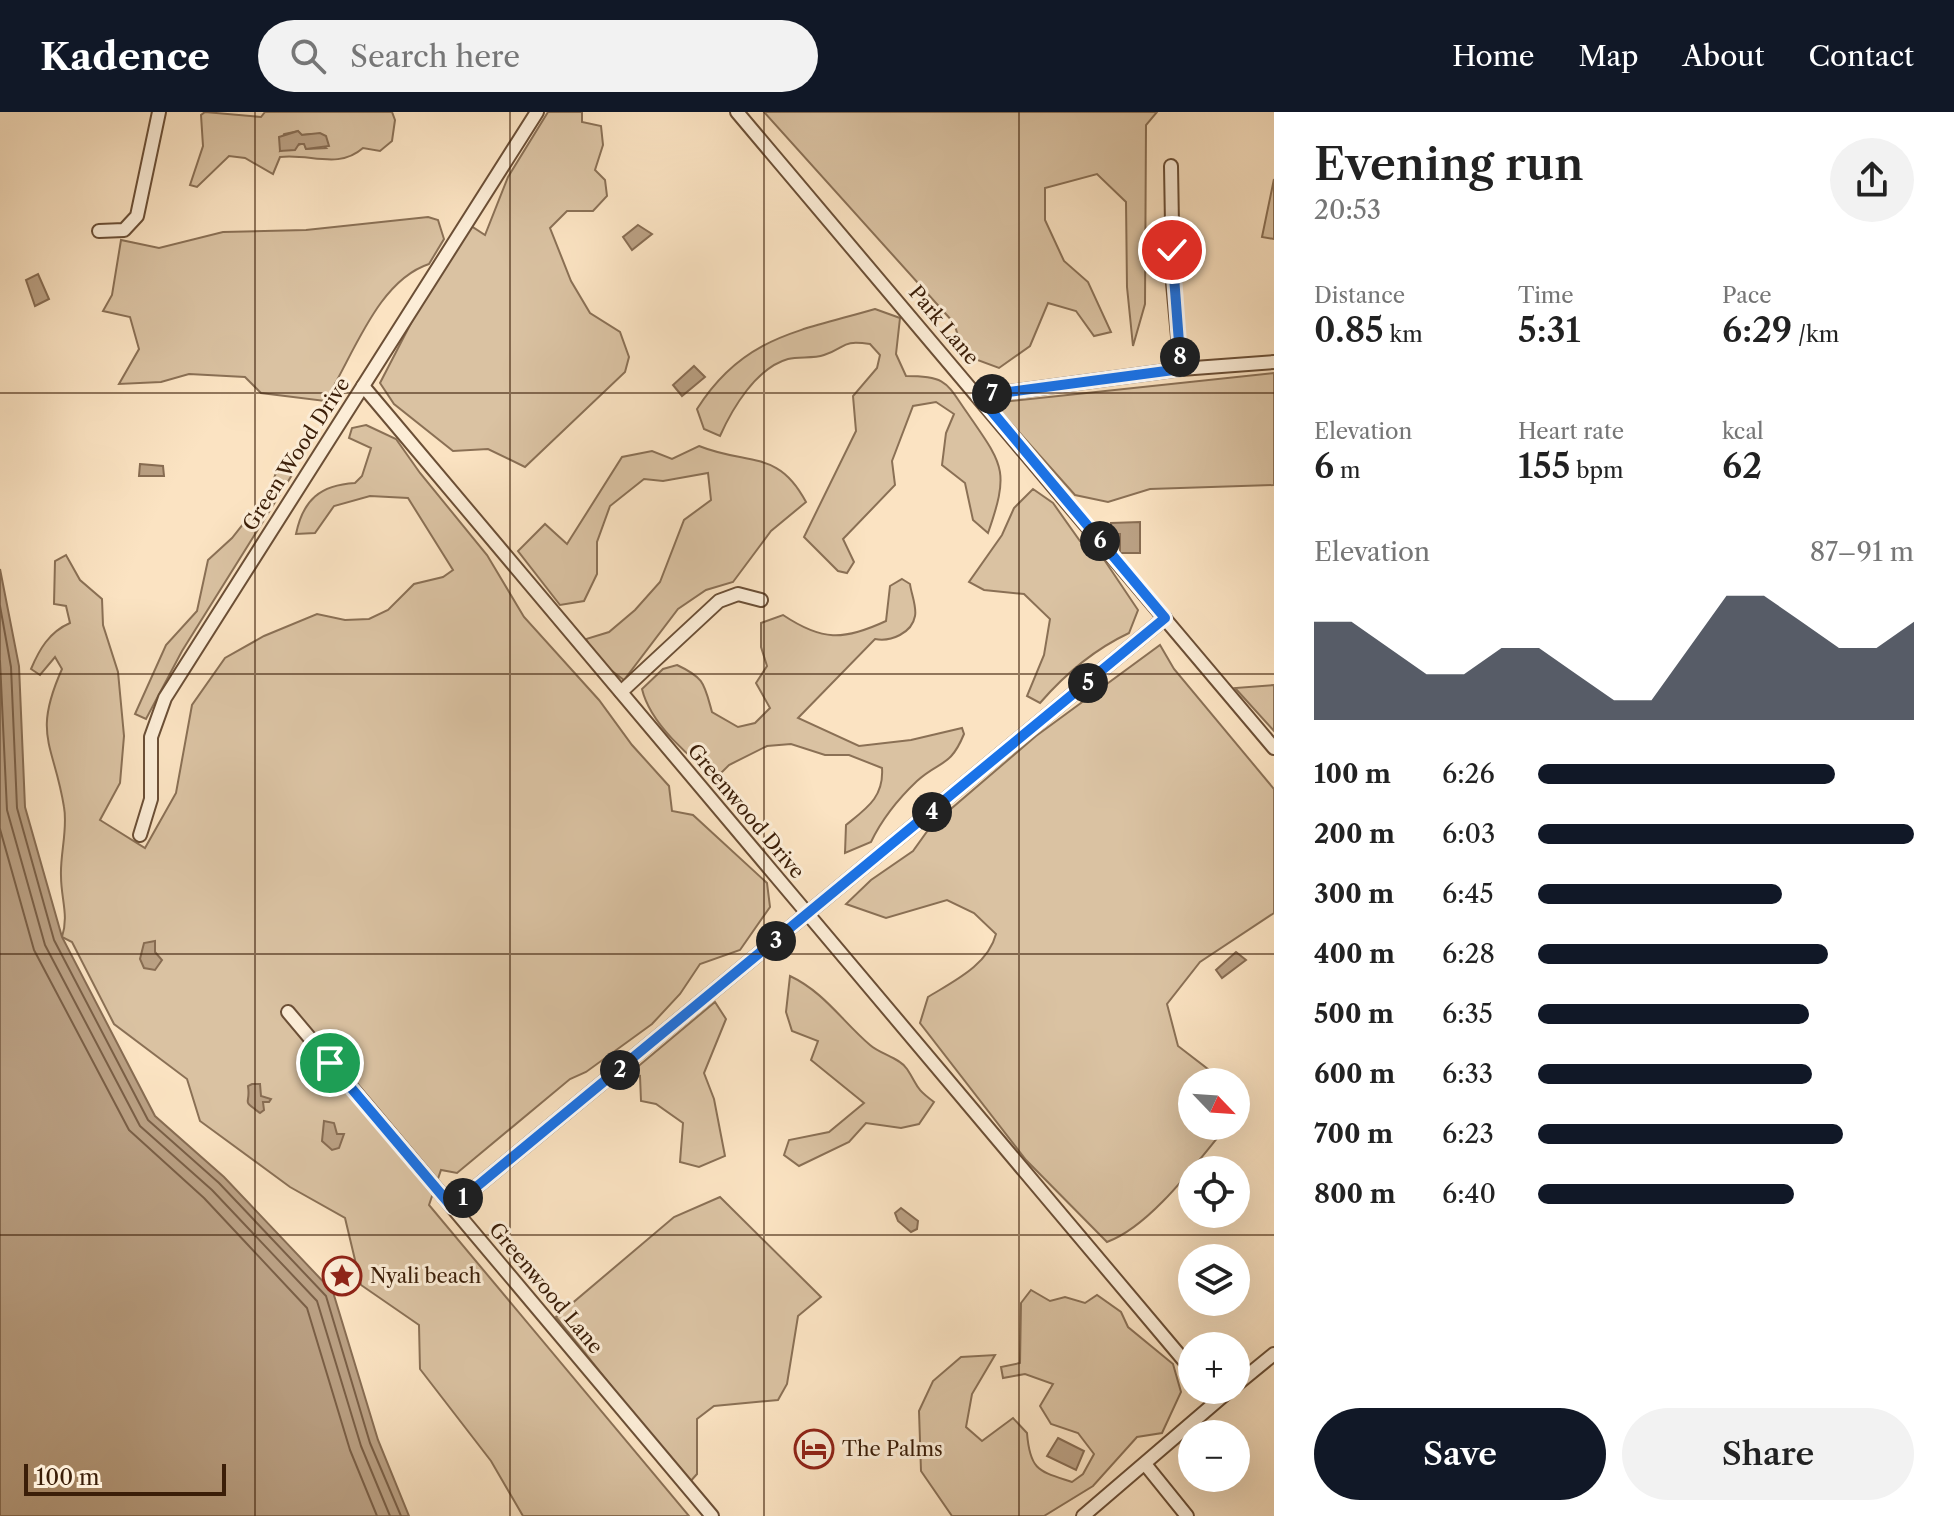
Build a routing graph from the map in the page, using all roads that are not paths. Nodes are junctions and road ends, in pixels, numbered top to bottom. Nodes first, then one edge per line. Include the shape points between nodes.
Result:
1 (159, 112) edge
2 (537, 112) edge
3 (737, 112) edge
4 (1171, 166) dead end
5 (99, 231) dead end
6 (1274, 362) edge
7 (1181, 369) junction
8 (363, 386) junction
9 (979, 396) junction
10 (761, 600) dead end
11 (1165, 618) junction
12 (621, 692) junction
13 (1274, 748) edge
14 (140, 835) dead end
15 (807, 916) junction
16 (288, 1012) dead end
17 (452, 1207) junction
18 (1178, 1353) edge
19 (1274, 1354) edge
20 (1250, 1374) edge
21 (1204, 1404) edge
22 (1145, 1464) junction
23 (712, 1516) edge
24 (1083, 1516) edge
25 (1187, 1516) edge

1 - 5 street via 137,216 124,230
2 - 8 street, Green Wood Drive
3 - 9 street, Park Lane
4 - 7 street
6 - 7 street
7 - 9 street
8 - 12 street, Greenwood Drive
8 - 14 street, Green Wood Drive via 165,698 151,737 151,799
9 - 11 street, Park Lane
10 - 12 street via 738,594 719,601
11 - 13 street, Park Lane
11 - 15 street
12 - 15 street, Greenwood Drive
15 - 17 street
15 - 18 street, Greenwood Drive
16 - 17 street, Greenwood Lane
17 - 23 street, Greenwood Lane
19 - 20 street
21 - 22 street
22 - 24 street
22 - 25 street

